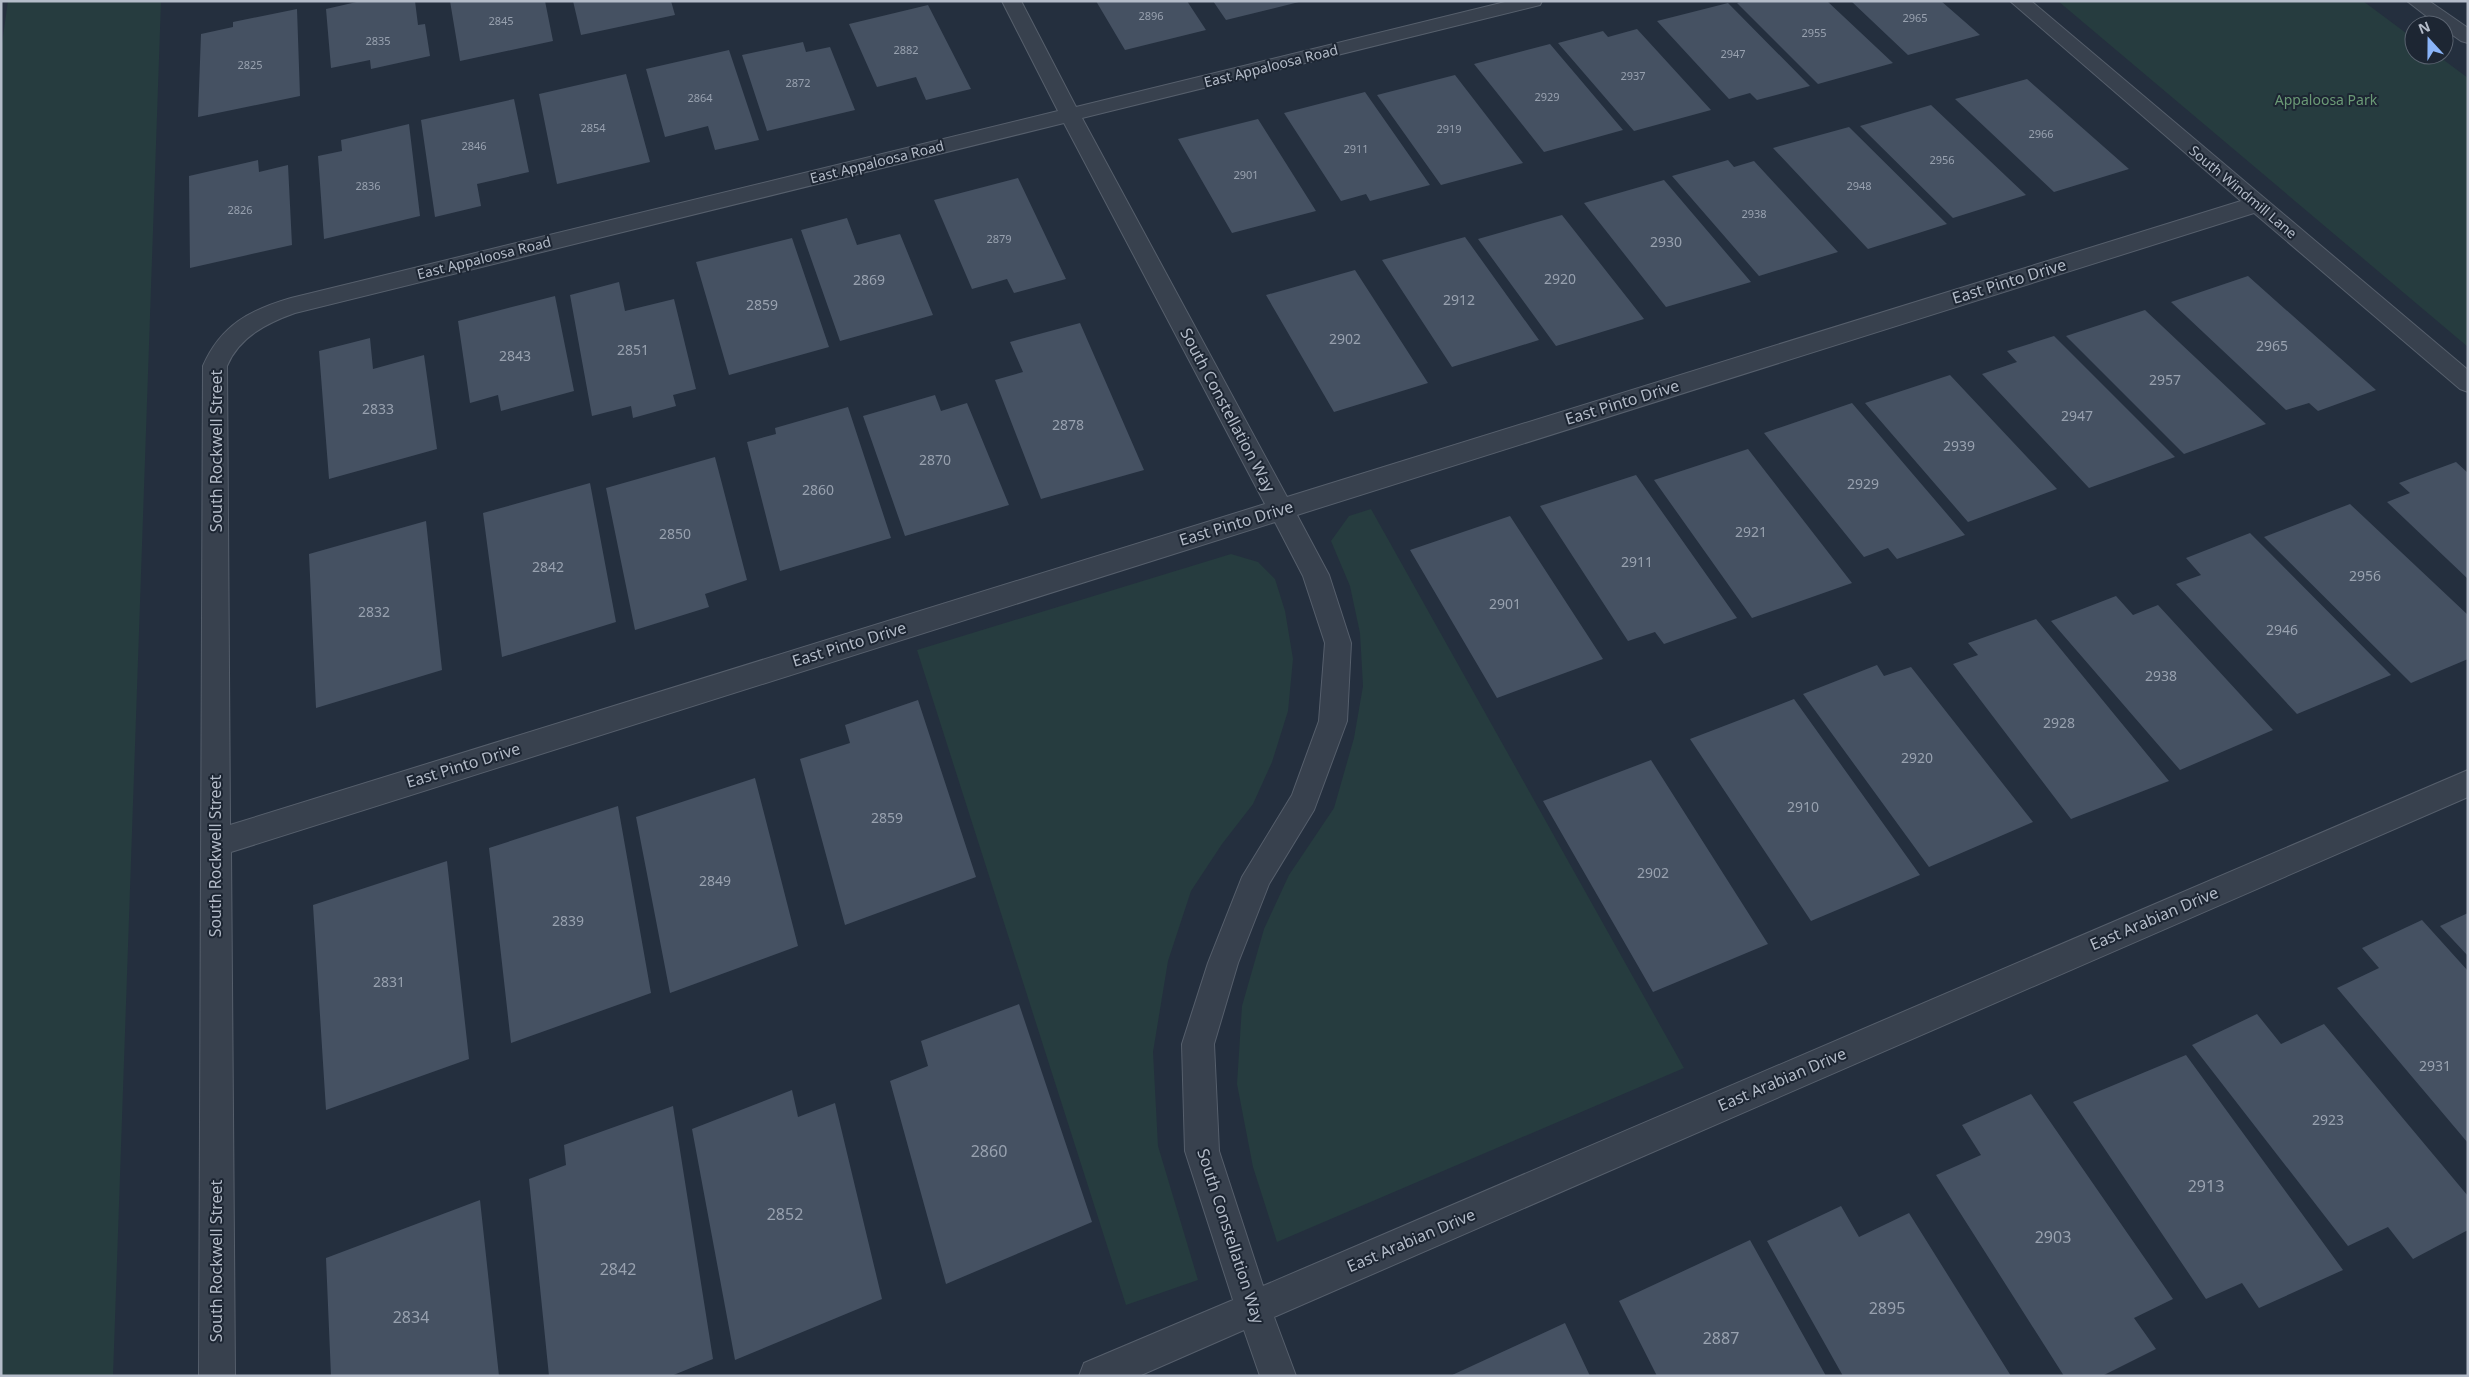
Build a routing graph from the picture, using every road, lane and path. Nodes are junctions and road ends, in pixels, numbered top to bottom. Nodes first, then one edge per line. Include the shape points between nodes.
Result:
1 (1011, 1) edge
2 (1533, 1) edge
3 (2018, 1) edge
4 (2416, 1) edge
5 (2468, 37) edge
6 (1070, 115) junction
7 (2257, 204) junction
8 (229, 341) joint
9 (2468, 383) edge
10 (1282, 509) junction
11 (2468, 783) edge
12 (214, 843) junction
13 (1253, 1308) junction
14 (217, 1376) edge
15 (1097, 1376) edge
16 (1278, 1376) edge

1 - 6 street, South Constellation Way
2 - 6 street, East Appaloosa Road
3 - 7 street, South Windmill Lane
4 - 5 street
6 - 8 street, East Appaloosa Road via 291,306 267,314
6 - 10 street, South Constellation Way
7 - 9 street, South Windmill Lane
7 - 10 street, East Pinto Drive
8 - 12 street, South Rockwell Street via 215,366
10 - 12 street, East Pinto Drive
10 - 13 street, South Constellation Way via 1316,575 1338,643 1333,721 1304,801 1256,877 1223,963 1198,1044 1202,1151
11 - 13 street, East Arabian Drive
12 - 14 street, South Rockwell Street
13 - 15 street, East Arabian Drive
13 - 16 street, South Constellation Way

